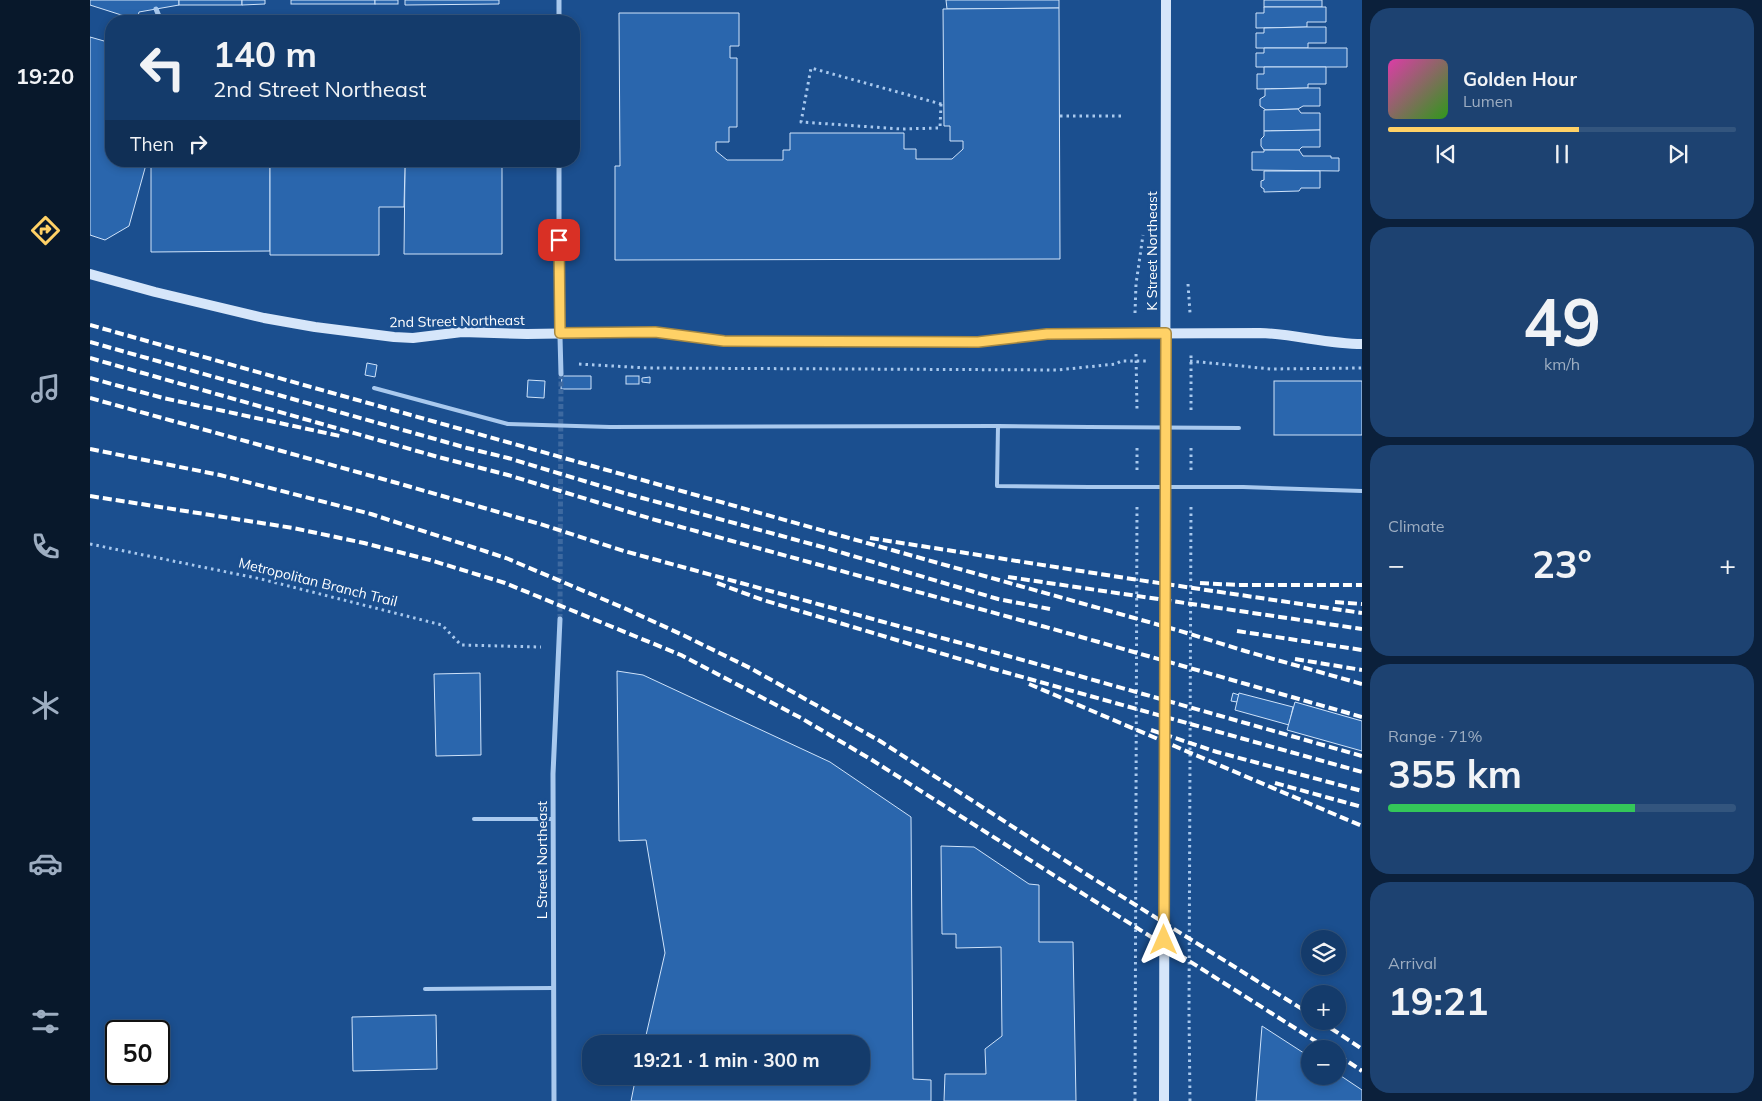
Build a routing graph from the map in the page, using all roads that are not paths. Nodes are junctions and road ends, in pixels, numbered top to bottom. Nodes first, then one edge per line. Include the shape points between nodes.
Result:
1 (559, 0) edge
2 (1166, 0) edge
3 (156, 9) dead end
4 (158, 15) edge
5 (559, 15) edge
6 (559, 167) edge
7 (90, 274) edge
8 (560, 333) junction
9 (1166, 333) junction
10 (1362, 344) edge
11 (561, 374) tunnel mouth
12 (374, 388) dead end
13 (998, 426) junction
14 (1239, 428) dead end
15 (1362, 491) edge
16 (560, 618) tunnel mouth
17 (474, 819) dead end
18 (553, 819) junction
19 (554, 988) junction
20 (425, 989) dead end
21 (554, 1101) edge
22 (1164, 1101) edge

1 - 5 street
2 - 9 street, K Street Northeast
3 - 4 street
6 - 8 street
7 - 8 street, 2nd Street Northeast via 264,318 394,337 462,332
8 - 9 street, 2nd Street Northeast via 655,332 724,341 978,342 1047,334
8 - 11 street
9 - 10 street, 2nd Street Northeast via 1283,334
9 - 22 street, K Street Northeast
12 - 13 lane, bridge via 508,424 610,427
13 - 14 lane, bridge
13 - 15 lane, bridge via 997,486
16 - 18 street, L Street Northeast
17 - 18 lane
18 - 19 street, L Street Northeast
19 - 20 lane
19 - 21 street, L Street Northeast

